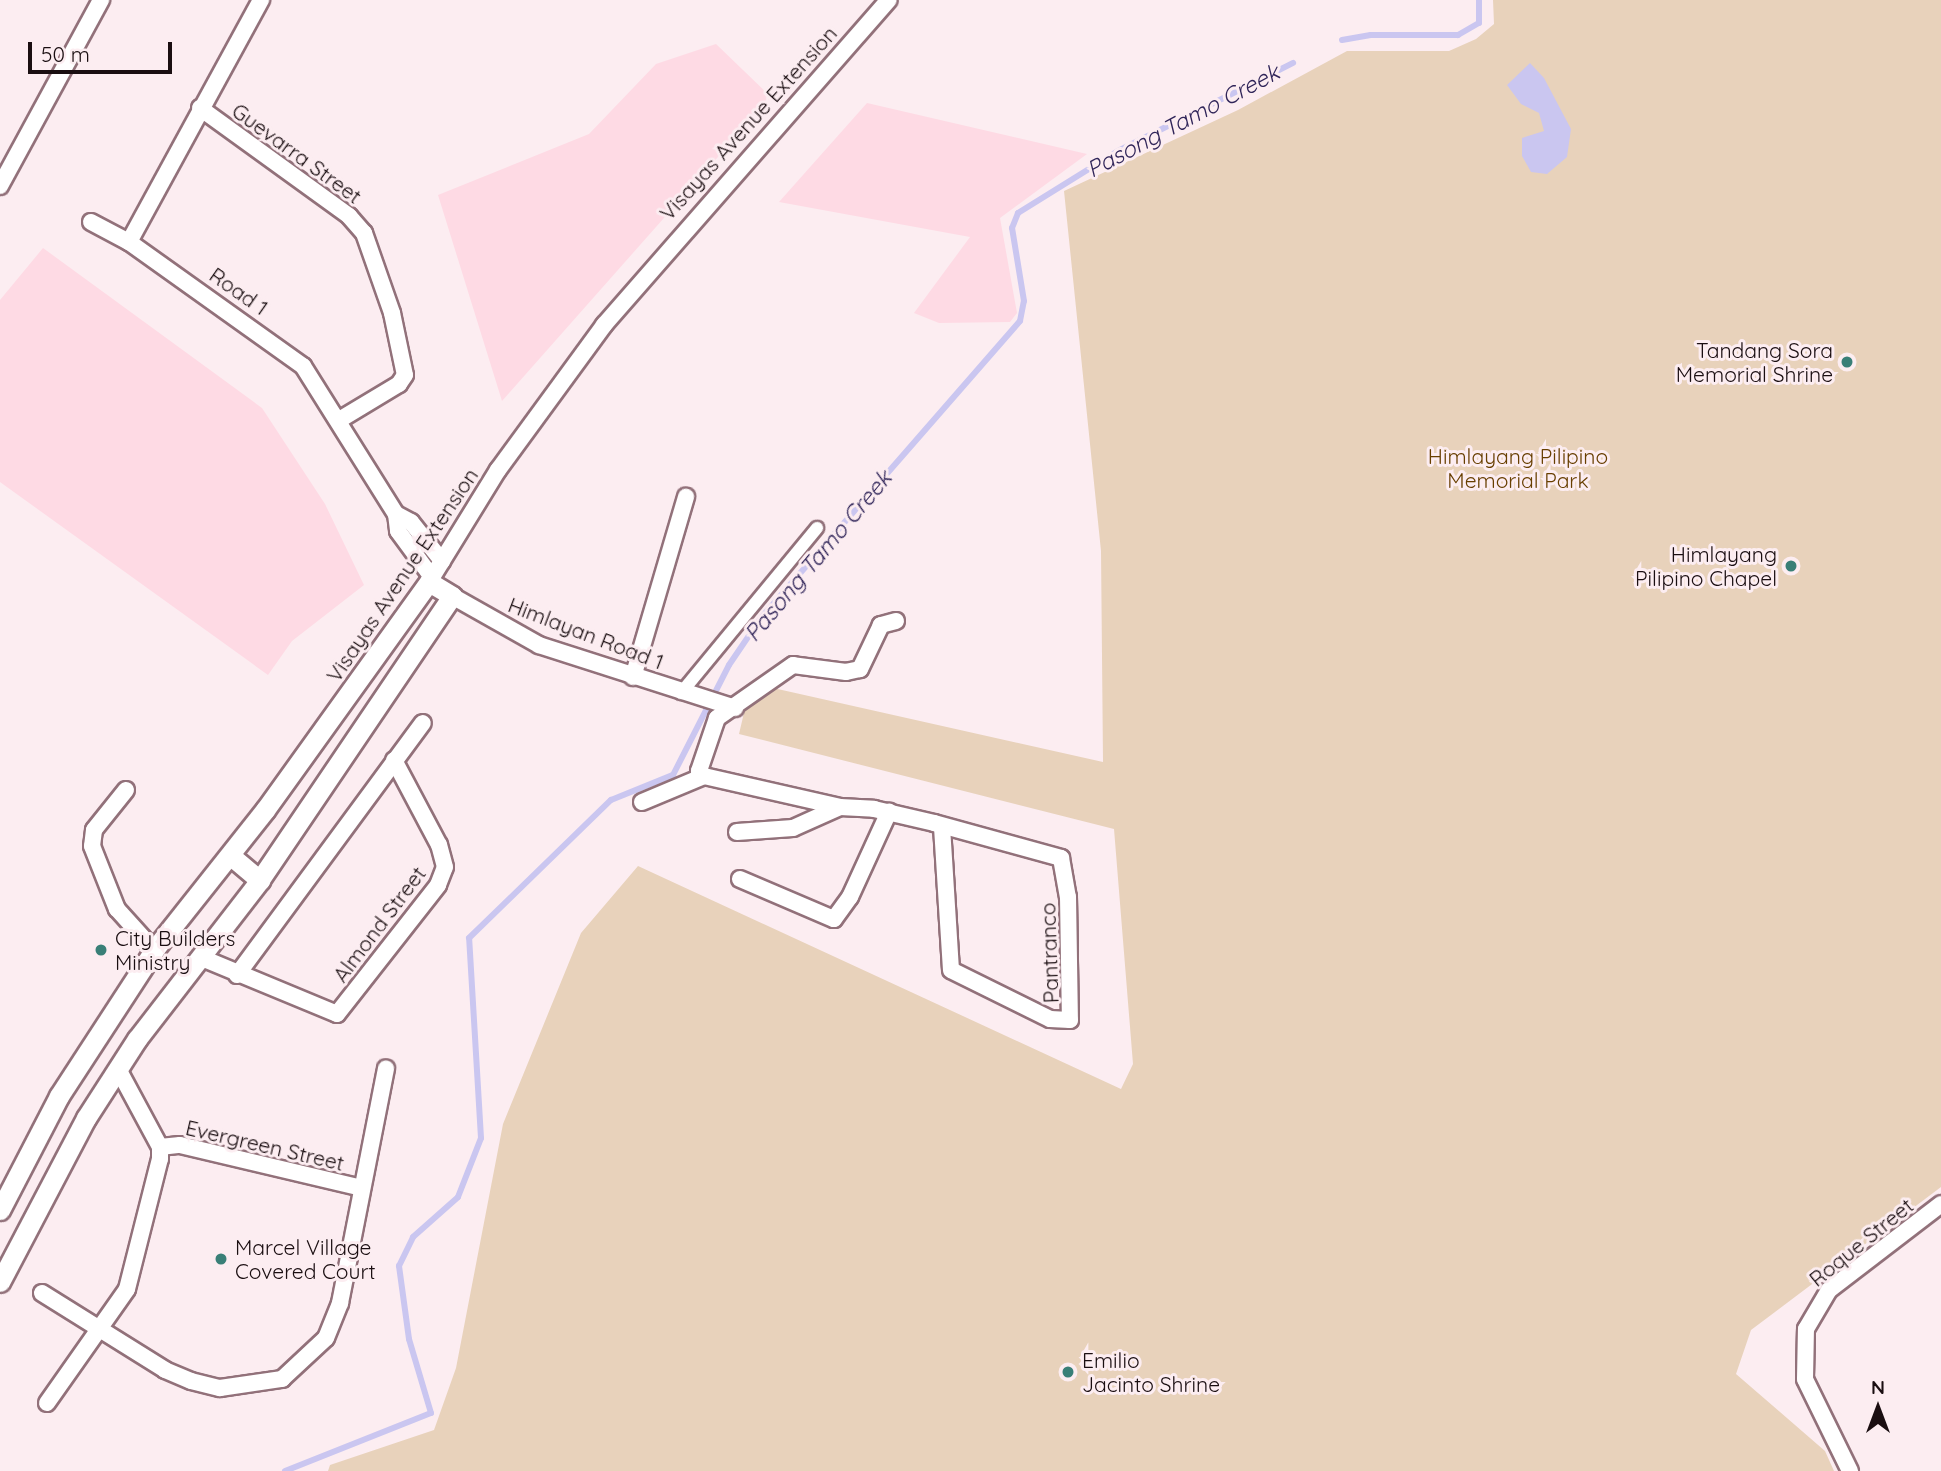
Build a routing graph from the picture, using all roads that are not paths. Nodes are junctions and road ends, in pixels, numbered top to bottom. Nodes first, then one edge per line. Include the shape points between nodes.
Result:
1 (101, 0) edge
2 (261, 0) edge
3 (889, 0) edge
4 (201, 108) junction
5 (0, 186) edge
6 (91, 222) dead end
7 (129, 242) junction
8 (339, 420) junction
9 (686, 497) dead end
10 (396, 514) junction
11 (817, 528) dead end
12 (442, 561) junction
13 (430, 579) junction
14 (452, 596) junction
15 (896, 621) dead end
16 (633, 677) junction
17 (681, 693) junction
18 (735, 708) junction
19 (423, 723) dead end
20 (394, 760) junction
21 (704, 776) junction
22 (126, 790) dead end
23 (642, 802) dead end
24 (840, 807) junction
25 (889, 812) junction
26 (942, 826) junction
27 (737, 832) dead end
28 (231, 856) junction
29 (740, 879) dead end
30 (260, 880) junction
31 (154, 950) junction
32 (202, 958) junction
33 (237, 975) junction
34 (386, 1068) dead end
35 (118, 1069) junction
36 (160, 1147) junction
37 (362, 1188) junction
38 (1941, 1204) edge
39 (0, 1210) edge
40 (0, 1282) edge
41 (41, 1293) dead end
42 (98, 1329) junction
43 (47, 1403) dead end
44 (1850, 1471) edge

1 - 5 street
2 - 4 street
3 - 12 street, Visayas Avenue Extension via 604,325 498,470
4 - 7 street
4 - 8 street, Guevarra Street via 349,216 364,233 392,313 405,375
6 - 7 street, Road 1
7 - 8 street, Road 1 via 292,355
8 - 10 street
9 - 16 street
10 - 12 street via 411,522
10 - 13 street via 398,531
11 - 17 street
12 - 13 street, Visayas Avenue Extension
13 - 14 street, Himlayan Road 1
13 - 28 street, Visayas Avenue Extension
14 - 16 street, Himlayan Road 1 via 539,645
14 - 30 street
15 - 18 street via 881,625 860,669 846,672 793,665
16 - 17 street, Himlayan Road 1
17 - 18 street, Himlayan Road 1
18 - 21 street via 717,718 711,729 697,765
19 - 20 street
20 - 33 street
20 - 33 street, Almond Street via 439,845 445,867 438,885 337,1014
21 - 23 street
21 - 24 street, Pantranco
22 - 31 street via 94,831 92,846 117,909
24 - 25 street, Pantranco
24 - 27 street via 793,828
25 - 26 street, Pantranco
25 - 29 street via 850,897 834,919
26 - 26 street, Pantranco via 1061,858 1065,863 1070,1020 1050,1019 951,970
28 - 30 street
28 - 31 street, Visayas Avenue Extension
30 - 32 street
31 - 39 street, Visayas Avenue Extension via 59,1096
32 - 33 street, Almond Street
32 - 35 street
34 - 37 street
35 - 36 street
35 - 40 street via 86,1118
36 - 37 street, Evergreen Street via 180,1144
36 - 42 street via 134,1273
37 - 42 street via 340,1303 326,1338 282,1379 220,1388 191,1381
38 - 44 street, Roque Street via 1829,1290 1806,1329 1805,1379
41 - 42 street
42 - 43 street

